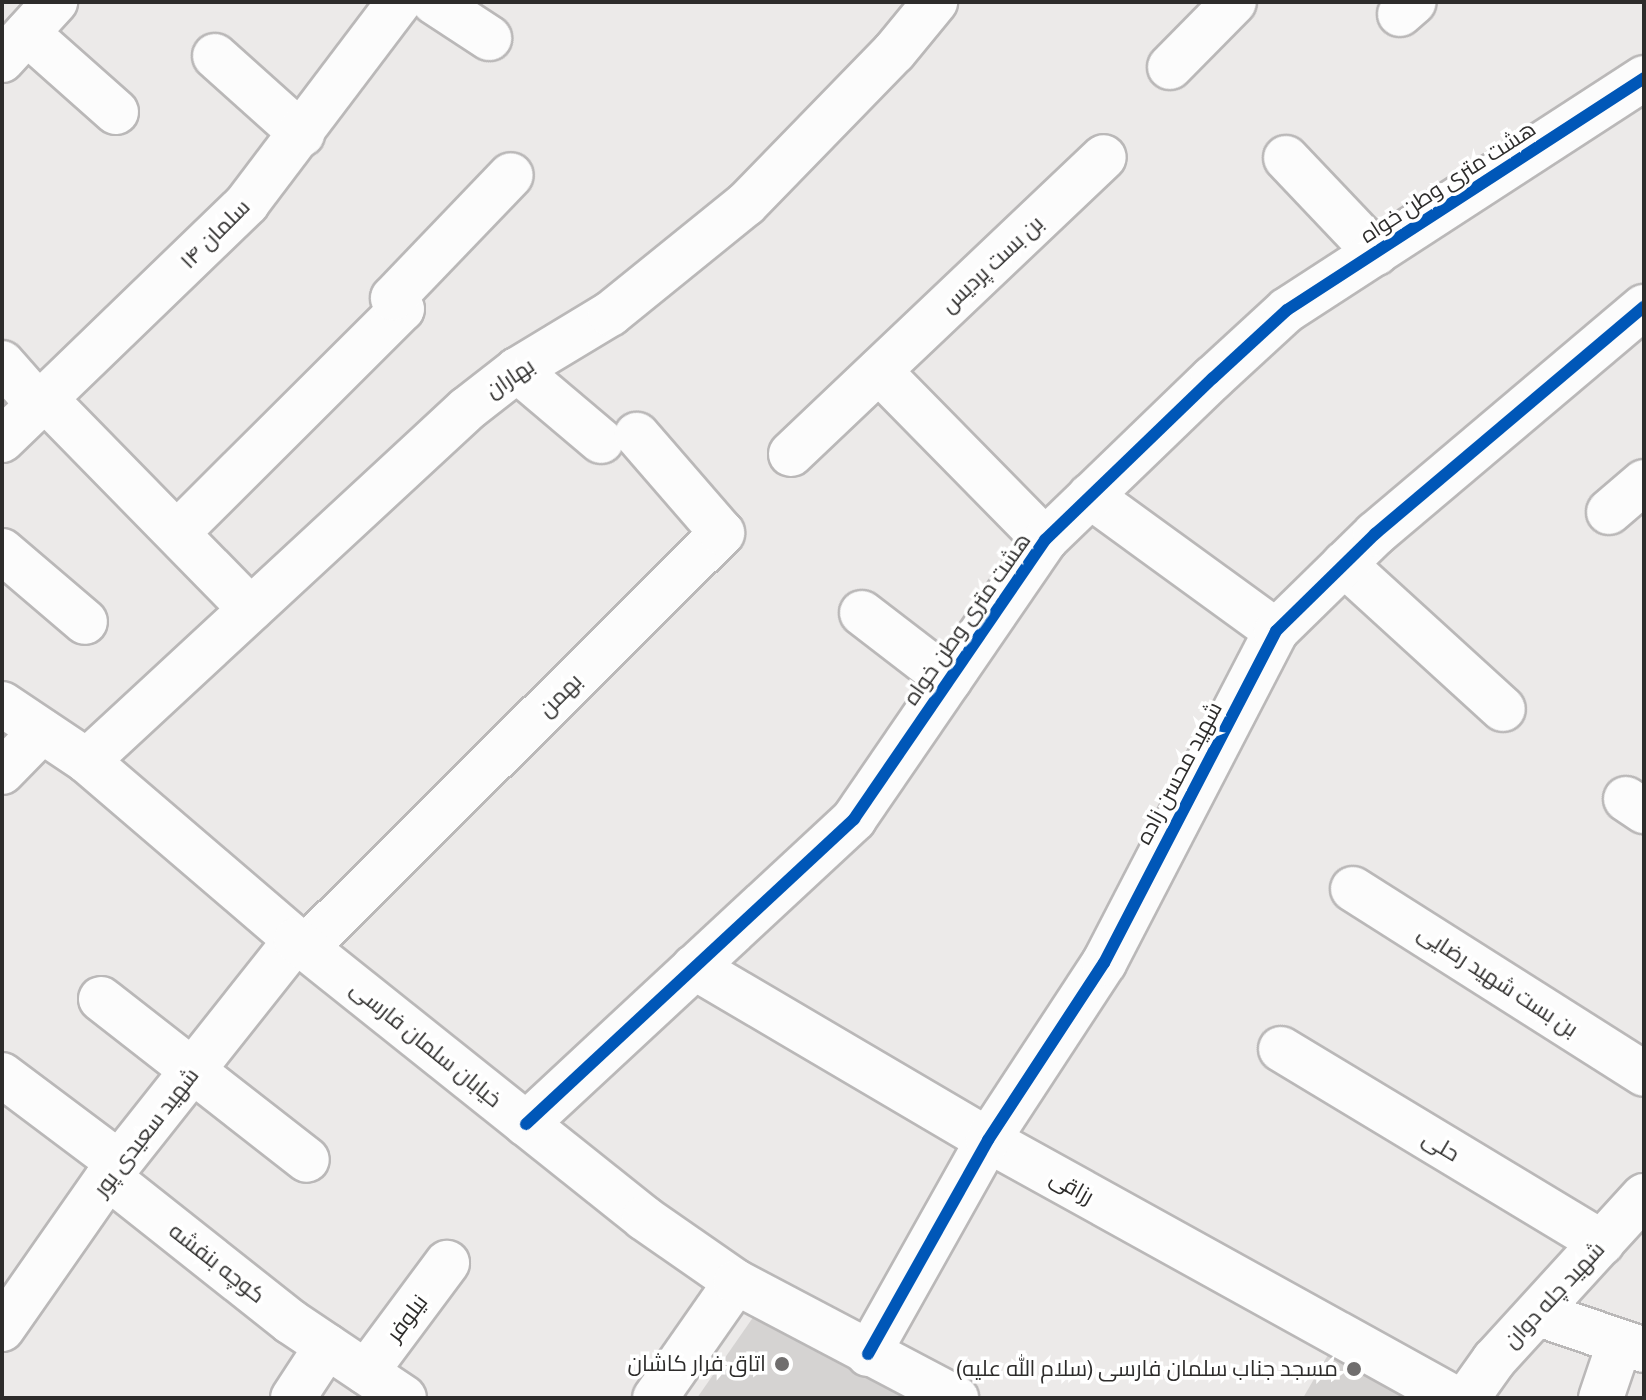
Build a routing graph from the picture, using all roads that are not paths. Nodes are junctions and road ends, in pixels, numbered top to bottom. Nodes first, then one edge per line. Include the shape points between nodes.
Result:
1 (399, 2) edge
2 (434, 2) edge
3 (935, 2) edge
4 (1234, 2) edge
5 (28, 32) edge
6 (489, 38) dead end
7 (215, 56) dead end
8 (1170, 67) dead end
9 (1644, 78) edge
10 (116, 112) dead end
11 (302, 134) junction
12 (1104, 157) dead end
13 (1286, 158) dead end
14 (511, 175) dead end
15 (1376, 253) junction
16 (1644, 307) edge
17 (2, 363) edge
18 (517, 370) junction
19 (879, 371) junction
20 (42, 402) junction
21 (2, 440) edge
22 (791, 454) dead end
23 (1644, 482) edge
24 (1090, 496) junction
25 (1609, 512) dead end
26 (177, 533) junction
27 (1045, 540) junction
28 (2, 551) edge
29 (1344, 564) junction
30 (251, 609) junction
31 (862, 613) dead end
32 (85, 622) dead end
33 (1276, 631) junction
34 (949, 680) junction
35 (2, 704) edge
36 (1503, 709) dead end
37 (42, 731) junction
38 (87, 761) junction
39 (2, 772) edge
40 (1353, 889) dead end
41 (301, 944) junction
42 (694, 967) junction
43 (101, 999) dead end
44 (1281, 1049) dead end
45 (191, 1073) junction
46 (1644, 1074) edge
47 (2, 1075) edge
48 (526, 1124) junction
49 (988, 1140) junction
50 (307, 1160) dead end
51 (114, 1170) junction
52 (1644, 1196) edge
53 (1602, 1243) junction
54 (447, 1263) dead end
55 (736, 1282) junction
56 (1539, 1314) junction
57 (2, 1329) edge
58 (327, 1346) junction
59 (1632, 1346) edge
60 (868, 1354) junction
61 (366, 1372) junction
62 (293, 1398) edge
63 (404, 1398) edge
64 (655, 1398) edge
65 (956, 1398) edge
66 (1454, 1398) edge
67 (1467, 1398) edge
68 (1601, 1398) edge

1 - 11 street, سلمان ۱۴
2 - 6 street
3 - 18 street, بهاران via 894,52 746,204 610,314
4 - 8 street
5 - 10 street
7 - 11 street
9 - 15 street, هشت متری وطن خواه
11 - 20 street, سلمان ۱۴ via 247,203
12 - 19 street, بن بست پردیس
13 - 15 street
14 - 26 street via 393,298 402,309
15 - 24 street, هشت متری وطن خواه via 1287,310
16 - 29 street, شهید محسن زاده via 1480,442
17 - 20 street
18 - 30 street, بهاران via 467,409
18 - 41 street, بهمن via 619,438 722,533
19 - 22 street, بن بست پردیس
19 - 27 street
20 - 21 street, سلمان ۱۴
20 - 26 street
23 - 25 street
24 - 27 street, هشت متری وطن خواه
24 - 33 street
26 - 30 street
27 - 34 street, هشت متری وطن خواه
28 - 32 street
29 - 33 street, شهید محسن زاده
29 - 36 street
30 - 38 street, بهاران
31 - 34 street
33 - 49 street, شهید محسن زاده via 1104,963
34 - 42 street, هشت متری وطن خواه via 854,819
35 - 37 street, خیابان سلمان فارسی
37 - 38 street, خیابان سلمان فارسی
37 - 39 street
38 - 41 street, خیابان سلمان فارسی
40 - 46 street, بن بست شهید رضایی
41 - 45 street, شهید سعیدی پور
41 - 48 street, خیابان سلمان فارسی
42 - 48 street, هشت متری وطن خواه
42 - 49 street, رزاقی
43 - 45 street
44 - 53 street, حلی
45 - 50 street
45 - 51 street, شهید سعیدی پور
47 - 51 street, کوچه بنفشه
48 - 55 street, خیابان سلمان فارسی via 644,1218
49 - 60 street, شهید محسن زاده
49 - 66 street, رزاقی
51 - 57 street, شهید سعیدی پور
51 - 58 street, کوچه بنفشه
52 - 53 street, شهید چله دوان
53 - 56 street, شهید چله دوان
54 - 61 street, نیلوفر
55 - 60 street, خیابان سلمان فارسی
55 - 64 street
56 - 59 street
56 - 67 street, شهید چله دوان via 1494,1360
58 - 61 street, کوچه بنفشه
58 - 62 street
59 - 68 street
60 - 65 street, خیابان سلمان فارسی
61 - 63 street, کوچه بنفشه

